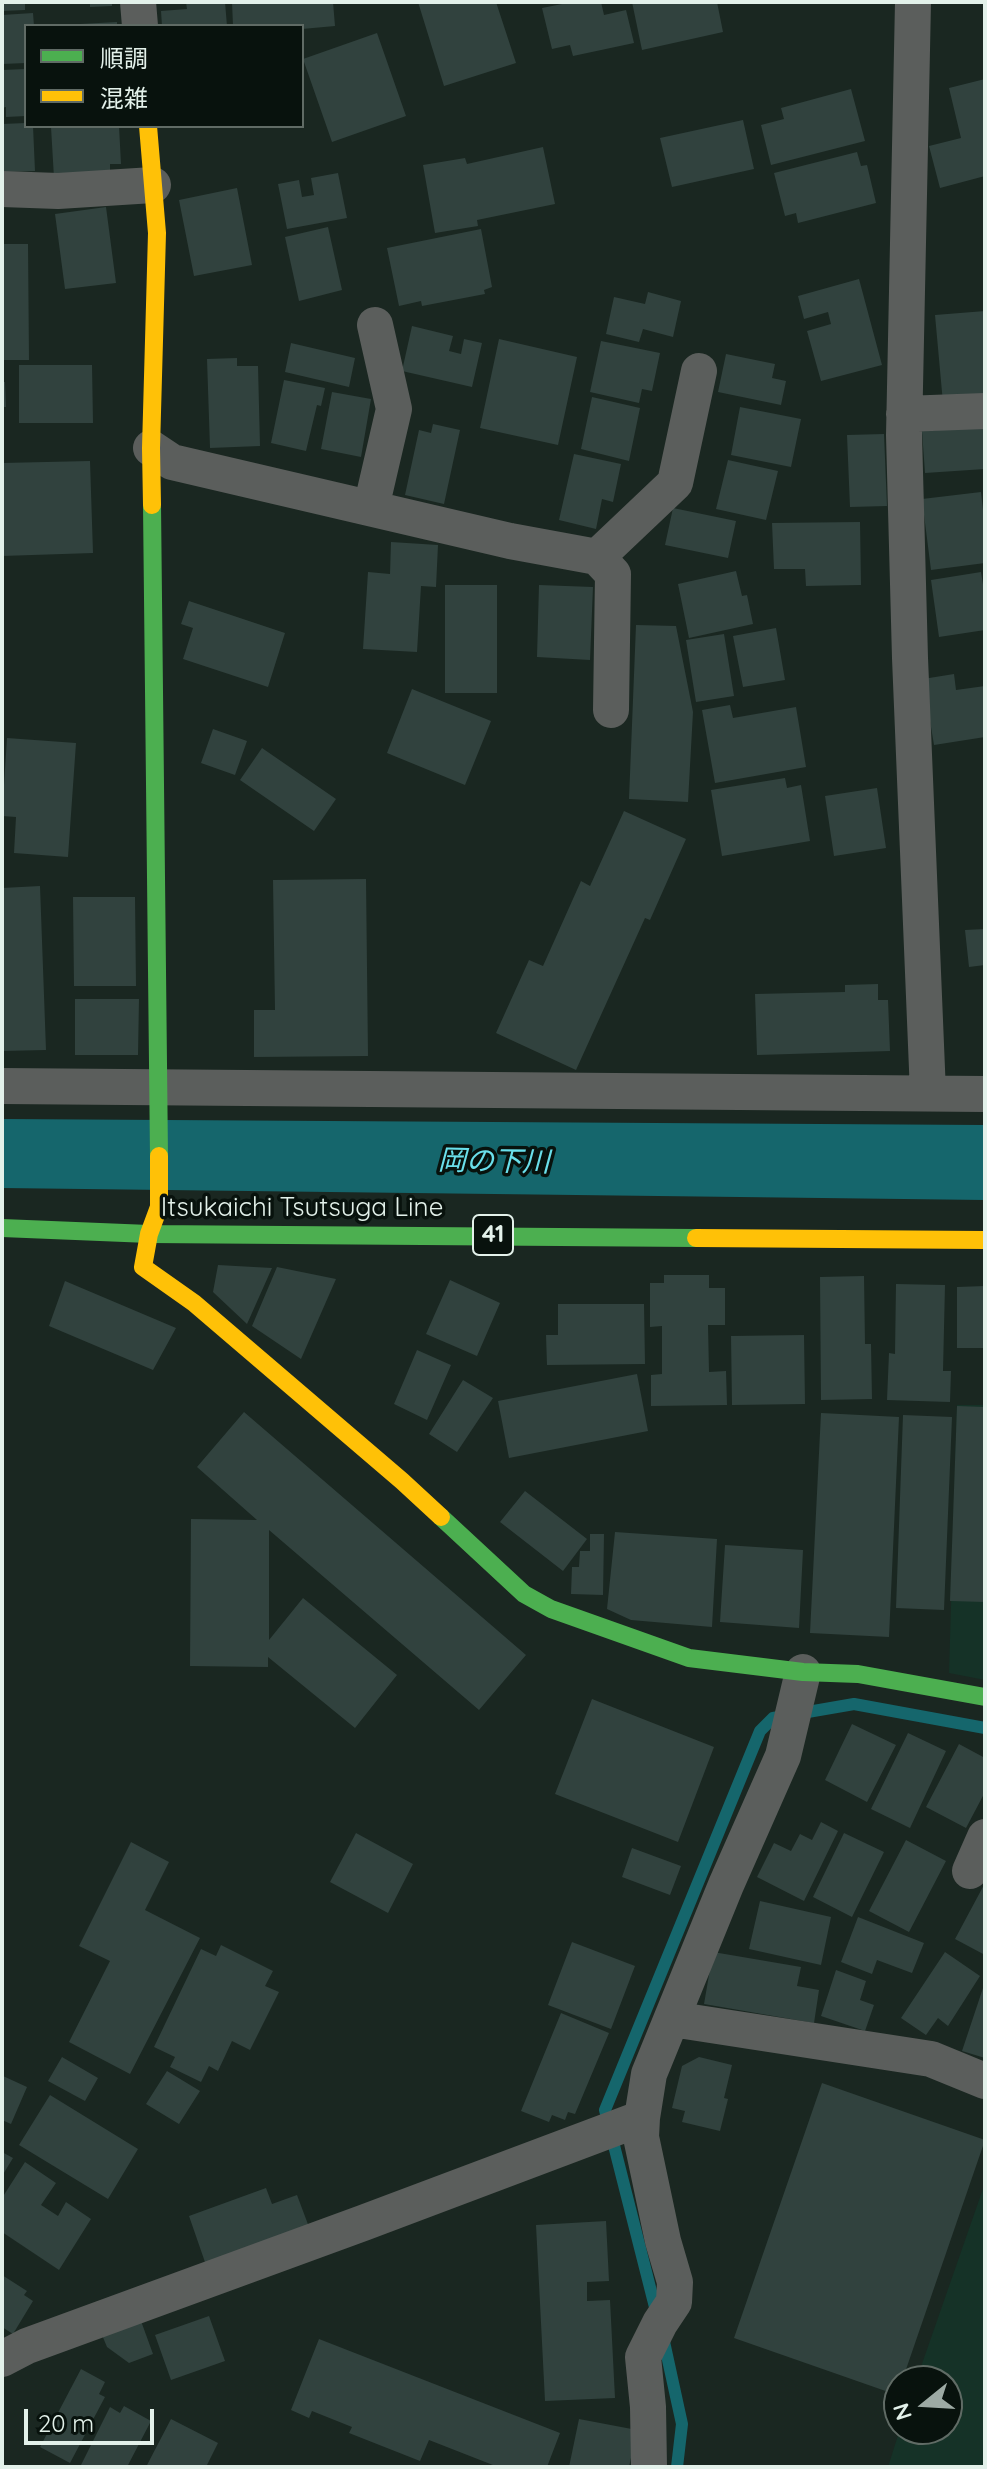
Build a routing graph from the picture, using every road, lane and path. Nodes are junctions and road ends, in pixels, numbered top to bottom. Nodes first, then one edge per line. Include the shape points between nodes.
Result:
1 (138, 2) edge
2 (913, 2) edge
3 (140, 24) edge
4 (148, 128) edge
5 (153, 185) junction
6 (2, 189) edge
7 (375, 325) dead end
8 (699, 371) dead end
9 (985, 411) edge
10 (904, 414) junction
11 (151, 448) junction
12 (371, 508) junction
13 (597, 557) junction
14 (611, 710) dead end
15 (2, 1086) edge
16 (928, 1093) junction
17 (985, 1094) edge
18 (160, 1095) junction
19 (2, 1228) edge
20 (149, 1234) junction
21 (985, 1240) edge
22 (802, 1681) junction
23 (985, 1697) edge
24 (985, 1837) edge
25 (970, 1871) dead end
26 (672, 2019) junction
27 (985, 2081) edge
28 (621, 2126) junction
29 (2, 2359) edge
30 (649, 2467) edge

1 - 3 street
2 - 10 street
4 - 5 street
5 - 6 street
5 - 11 street via 157,233
7 - 12 street via 394,409
8 - 13 street via 675,483
9 - 10 street
10 - 16 street
11 - 12 street via 172,462
11 - 18 street
12 - 13 street
13 - 14 street via 613,574
15 - 18 street
16 - 17 street
16 - 18 street
18 - 20 street via 159,1207
19 - 20 street, Itsukaichi Tsutsuga Line / 41
20 - 21 street, Itsukaichi Tsutsuga Line / 41
20 - 22 street via 143,1267 299,1392 524,1594 551,1609 689,1658
22 - 23 street via 858,1674
22 - 26 street via 783,1756
24 - 25 street
26 - 27 street via 931,2059
26 - 28 street
28 - 29 street
28 - 30 street via 641,2137 675,2282 674,2302 643,2357

